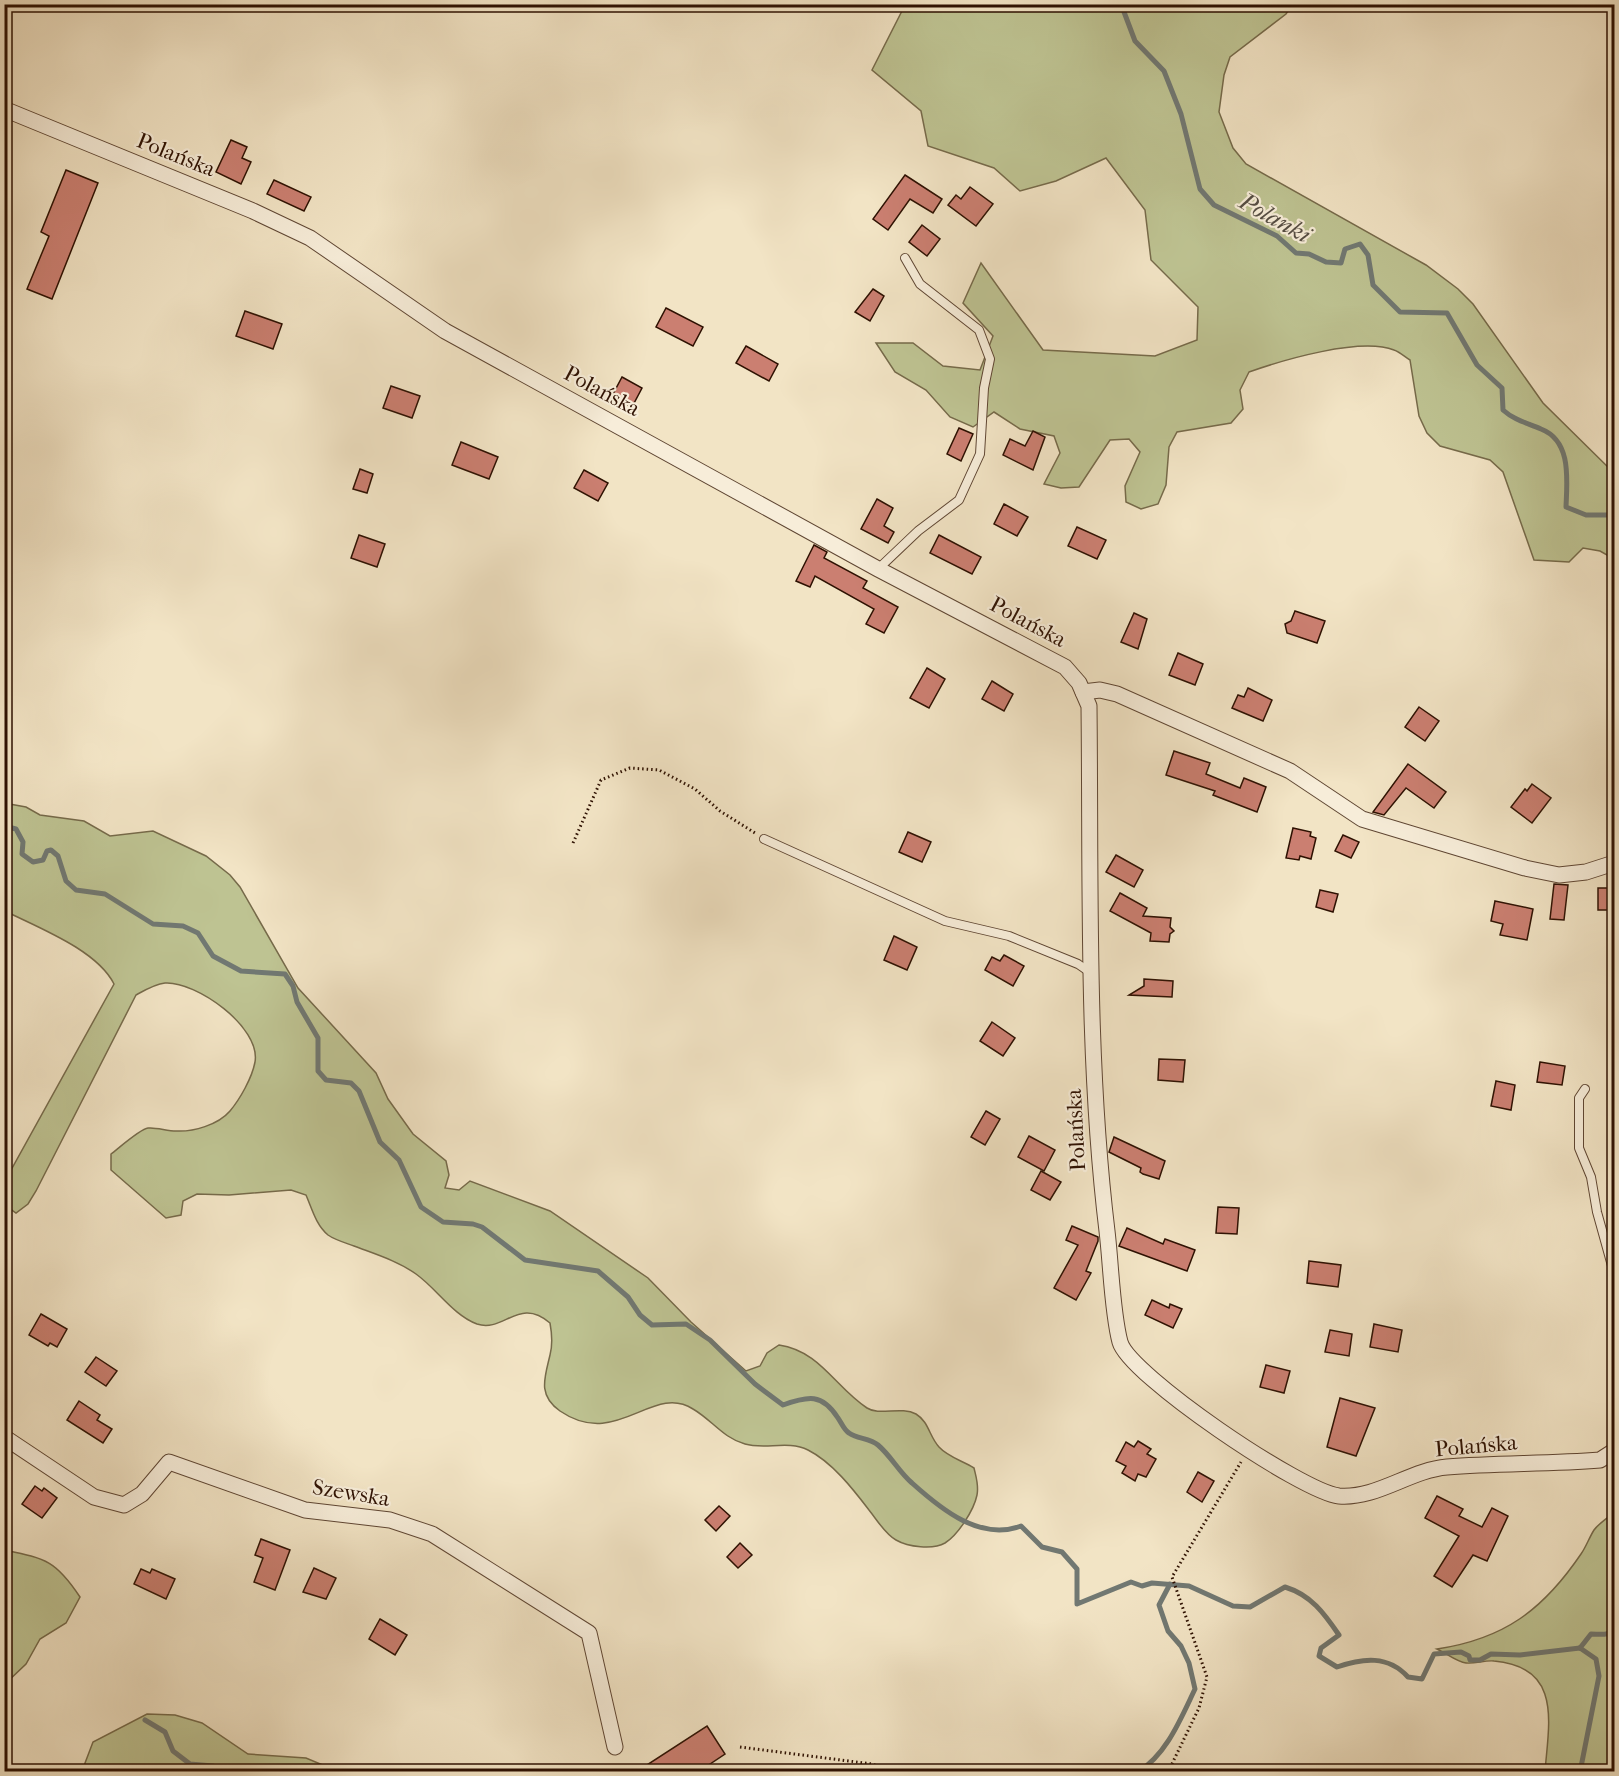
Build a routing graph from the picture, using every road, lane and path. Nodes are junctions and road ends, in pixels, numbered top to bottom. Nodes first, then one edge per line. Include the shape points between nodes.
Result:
1 (4, 109) edge
2 (905, 258) dead end
3 (878, 569) junction
4 (1083, 692) junction
5 (764, 839) joint
6 (573, 843) dead end
7 (1614, 863) edge
8 (1092, 974) junction
9 (1585, 1089) dead end
10 (1614, 1273) edge
11 (4, 1437) edge
12 (1248, 1451) junction
13 (1614, 1451) edge
14 (615, 1747) dead end
15 (740, 1747) dead end
16 (893, 1772) edge
17 (1168, 1772) edge

1 - 3 street, Polańska via 310,238 445,330
2 - 3 lane via 920,284 979,330 990,360 984,388 980,454 959,500
3 - 4 street, Polańska via 1065,667
4 - 7 street via 1117,694 1216,736 1290,771 1362,819 1559,875
4 - 8 street, Polańska via 1089,706
5 - 6 path via 720,812 695,789 659,770 630,768 601,780
5 - 8 lane via 945,921 1009,936
8 - 12 street, Polańska via 1099,1162 1120,1346 1158,1384
9 - 10 lane via 1579,1098 1579,1148 1591,1177
11 - 14 street, Szewska via 94,1497 124,1505 142,1494 169,1462 305,1510 390,1520 432,1534 589,1633
12 - 13 street, Polańska via 1316,1490 1338,1496 1359,1495 1444,1467 1600,1460
12 - 17 path via 1172,1577 1207,1677 1199,1708
15 - 16 path via 872,1764

